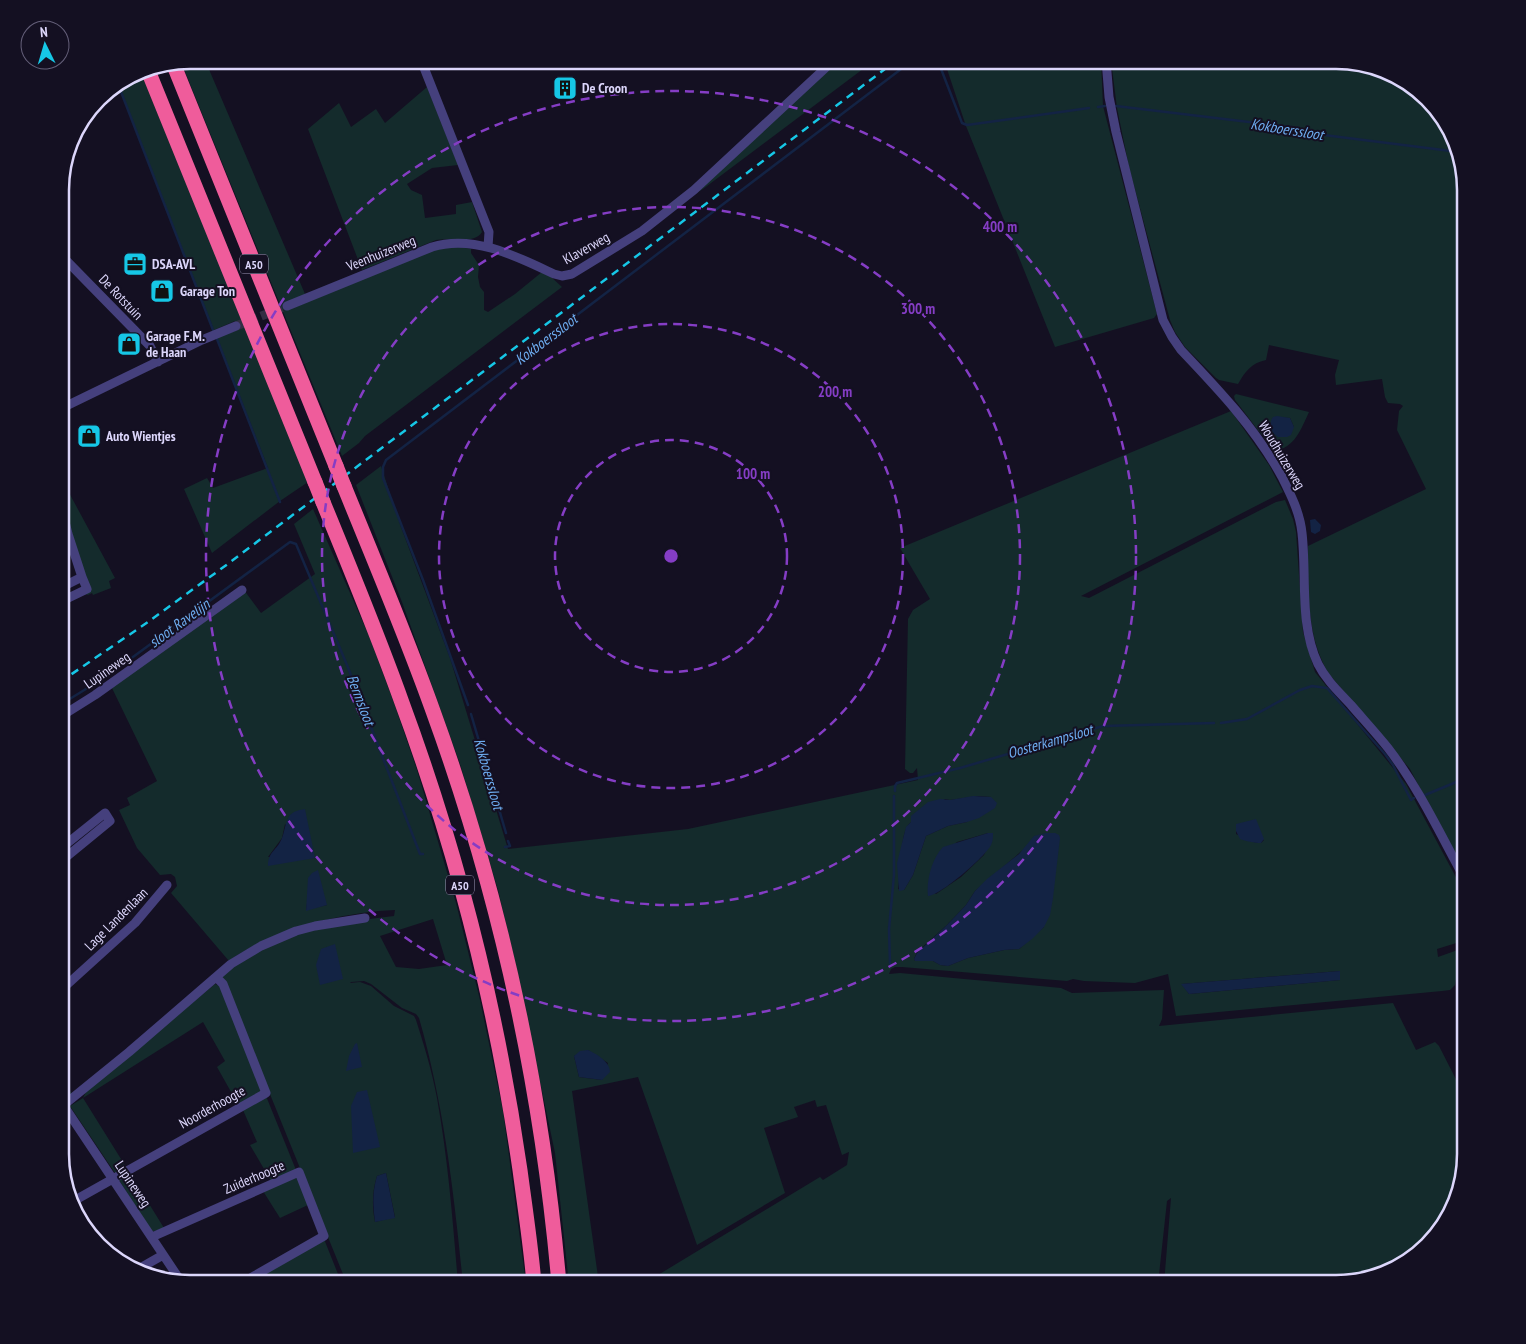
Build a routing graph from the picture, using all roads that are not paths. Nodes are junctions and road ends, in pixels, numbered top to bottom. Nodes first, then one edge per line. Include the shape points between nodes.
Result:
1 (425, 69) edge
2 (824, 69) edge
3 (1107, 69) edge
4 (175, 70) edge
5 (150, 75) edge
6 (488, 247) junction
7 (69, 263) edge
8 (287, 306) tunnel mouth
9 (236, 326) tunnel mouth
10 (158, 362) junction
11 (69, 405) edge
12 (69, 537) edge
13 (82, 577) junction
14 (69, 584) edge
15 (242, 590) dead end
16 (69, 598) edge
17 (69, 712) edge
18 (69, 842) edge
19 (69, 855) edge
20 (1457, 865) edge
21 (167, 885) dead end
22 (365, 918) dead end
23 (216, 977) junction
24 (69, 983) edge
25 (69, 1098) edge
26 (69, 1116) edge
27 (113, 1178) junction
28 (77, 1199) edge
29 (152, 1237) junction
30 (163, 1255) junction
31 (143, 1266) edge
32 (177, 1274) edge
33 (256, 1275) edge
34 (533, 1275) edge
35 (558, 1275) edge

1 - 6 street via 488,232
2 - 6 street, Klaverweg via 694,190 642,231 578,272 558,276 503,250
3 - 20 street, Woudhuizerweg via 1116,132 1163,320 1182,350 1248,424 1273,460 1296,507 1302,529 1308,624 1318,664 1398,762
4 - 35 highway, A50, bridge via 433,711 474,837 521,1020 548,1179
5 - 34 highway, A50, bridge via 402,701 436,802 466,906 494,1024 513,1124
6 - 8 street, Veenhuizerweg via 457,243 439,245
7 - 10 street, De Rotstuin via 150,346
9 - 10 street
10 - 11 street
12 - 13 street
13 - 14 street
13 - 16 street via 87,589
15 - 17 street, Lupineweg
18 - 19 street via 105,813 110,821
21 - 24 street, Lage Landenlaan via 135,923
22 - 23 street via 315,926 282,936 231,964
23 - 25 street
23 - 27 street, Noorderhoogte via 223,984 266,1093
26 - 27 street, Lupineweg
27 - 28 street
27 - 29 street, Lupineweg
29 - 30 street, Lupineweg
29 - 33 street, Zuiderhoogte via 299,1172 324,1236
30 - 31 street
30 - 32 street, Lupineweg

